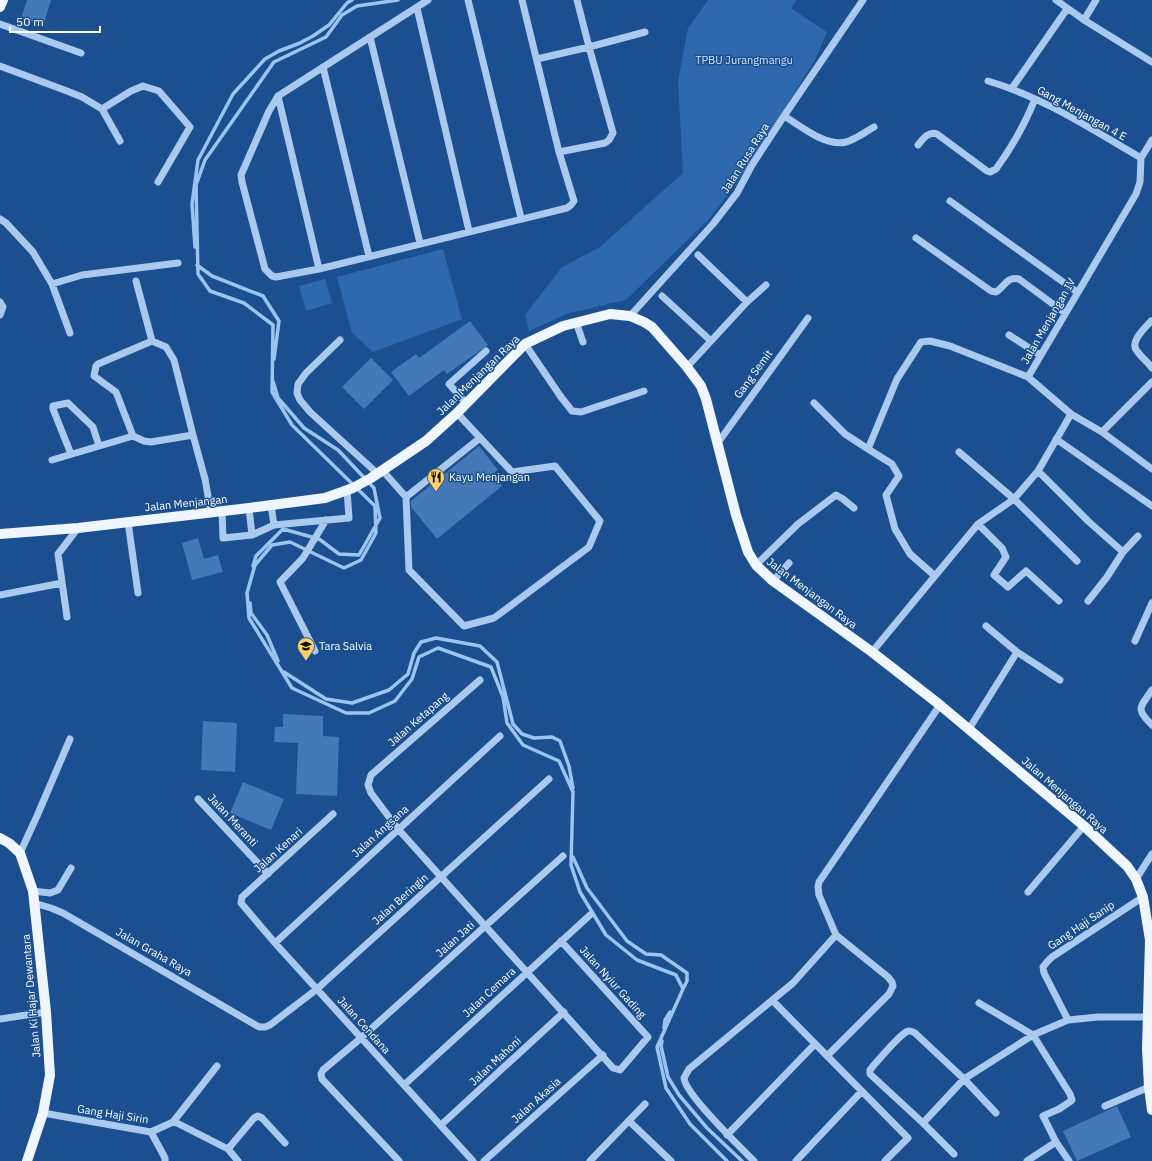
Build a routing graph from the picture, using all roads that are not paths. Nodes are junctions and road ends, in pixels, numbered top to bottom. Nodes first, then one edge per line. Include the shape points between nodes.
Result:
1 (3, 0) edge
2 (428, 0) edge
3 (468, 0) edge
4 (522, 0) edge
5 (577, 0) edge
6 (863, 0) edge
7 (1056, 0) edge
8 (1096, 0) edge
9 (0, 7) edge
10 (417, 8) junction
11 (1067, 9) junction
12 (1084, 20) junction
13 (0, 24) edge
14 (645, 32) dead end
15 (370, 37) junction
16 (589, 47) junction
17 (81, 53) dead end
18 (537, 59) junction
19 (1152, 62) edge
20 (0, 66) edge
21 (323, 67) junction
22 (988, 81) dead end
23 (1012, 88) junction
24 (278, 96) junction
25 (1035, 99) junction
26 (102, 109) junction
27 (784, 116) junction
28 (874, 127) dead end
29 (1152, 140) edge
30 (120, 141) dead end
31 (918, 145) dead end
32 (559, 152) junction
33 (1141, 158) junction
34 (158, 182) dead end
35 (950, 201) dead end
36 (521, 218) junction
37 (0, 219) edge
38 (469, 231) junction
39 (916, 238) dead end
40 (420, 243) junction
41 (698, 255) dead end
42 (369, 256) junction
43 (178, 263) dead end
44 (319, 269) junction
45 (136, 281) dead end
46 (52, 284) junction
47 (766, 285) dead end
48 (1077, 292) junction
49 (662, 296) dead end
50 (0, 302) edge
51 (747, 302) junction
52 (1065, 313) junction
53 (0, 315) edge
54 (630, 316) junction
55 (808, 318) dead end
56 (576, 322) junction
57 (1151, 322) dead end
58 (70, 332) dead end
59 (1009, 335) dead end
60 (340, 340) dead end
61 (152, 341) junction
62 (711, 341) junction
63 (583, 342) dead end
64 (525, 344) junction
65 (486, 351) dead end
66 (1040, 355) junction
67 (687, 367) junction
68 (1152, 368) edge
69 (1028, 377) junction
70 (1152, 382) edge
71 (644, 391) dead end
72 (466, 403) junction
73 (814, 403) dead end
74 (456, 413) junction
75 (1071, 414) junction
76 (1102, 432) junction
77 (193, 435) junction
78 (133, 436) junction
79 (480, 438) junction
80 (1056, 439) junction
81 (716, 444) junction
82 (99, 446) junction
83 (868, 448) junction
84 (959, 452) dead end
85 (71, 454) junction
86 (52, 460) dead end
87 (1152, 469) edge
88 (1038, 471) junction
89 (377, 474) junction
90 (350, 489) junction
91 (406, 497) junction
92 (1014, 500) junction
93 (271, 506) junction
94 (1152, 506) edge
95 (249, 508) junction
96 (854, 508) dead end
97 (222, 511) junction
98 (211, 513) junction
99 (326, 520) junction
100 (128, 522) junction
101 (978, 524) junction
102 (274, 525) junction
103 (78, 528) junction
104 (0, 534) edge
105 (252, 535) junction
106 (1138, 536) dead end
107 (1123, 552) junction
108 (1077, 561) dead end
109 (789, 563) dead end
110 (756, 565) junction
111 (935, 576) junction
112 (773, 581) junction
113 (62, 583) junction
114 (138, 594) dead end
115 (0, 595) edge
116 (1059, 601) dead end
117 (1088, 601) dead end
118 (1152, 603) edge
119 (68, 617) dead end
120 (986, 626) dead end
121 (1135, 641) dead end
122 (315, 652) dead end
123 (872, 652) junction
124 (1017, 652) junction
125 (480, 680) dead end
126 (1060, 680) dead end
127 (1152, 690) edge
128 (940, 705) junction
129 (1152, 725) edge
130 (969, 729) junction
131 (500, 736) dead end
132 (70, 739) dead end
133 (549, 779) dead end
134 (198, 799) dead end
135 (333, 814) dead end
136 (1084, 826) junction
137 (398, 829) junction
138 (0, 838) edge
139 (20, 853) junction
140 (1152, 854) edge
141 (563, 856) dead end
142 (71, 868) dead end
143 (268, 874) junction
144 (441, 877) junction
145 (1136, 879) junction
146 (33, 891) junction
147 (1028, 892) dead end
148 (1143, 897) junction
149 (34, 903) junction
150 (241, 903) joint
151 (590, 915) dead end
152 (485, 926) junction
153 (836, 935) junction
154 (561, 941) junction
155 (275, 943) junction
156 (528, 972) junction
157 (317, 989) junction
158 (772, 1001) junction
159 (979, 1003) dead end
160 (46, 1012) junction
161 (564, 1012) junction
162 (1148, 1016) junction
163 (0, 1019) edge
164 (1068, 1020) junction
165 (260, 1027) joint
166 (1033, 1035) junction
167 (361, 1038) junction
168 (815, 1044) junction
169 (1150, 1049) edge
170 (602, 1055) junction
171 (827, 1056) junction
172 (217, 1066) dead end
173 (964, 1078) junction
174 (404, 1085) junction
175 (1149, 1087) junction
176 (862, 1091) junction
177 (645, 1104) dead end
178 (1105, 1106) dead end
179 (1152, 1110) edge
180 (43, 1113) junction
181 (996, 1113) dead end
182 (629, 1121) junction
183 (173, 1122) junction
184 (923, 1123) junction
185 (441, 1125) junction
186 (150, 1132) junction
187 (727, 1135) junction
188 (1056, 1142) junction
189 (285, 1143) dead end
190 (228, 1149) junction
191 (954, 1154) dead end
192 (30, 1160) edge
193 (166, 1160) edge
194 (238, 1161) edge
195 (399, 1161) edge
196 (474, 1161) edge
197 (484, 1161) edge
198 (590, 1161) edge
199 (671, 1161) edge
200 (754, 1161) edge
201 (796, 1161) edge
202 (885, 1161) edge
203 (1027, 1161) edge
204 (1069, 1161) edge

1 - 9 main road
2 - 10 street
3 - 36 street
4 - 18 street
5 - 16 street
6 - 27 street, Jalan Rusa Raya
7 - 11 street
8 - 12 street
10 - 15 street
10 - 38 street
11 - 12 street
11 - 23 street
12 - 19 street
13 - 17 street
14 - 16 street
15 - 21 street
15 - 40 street
16 - 18 street
16 - 32 street via 612,136 605,143
18 - 32 street
20 - 26 street via 67,91
21 - 24 street
21 - 42 street
22 - 23 street, Gang Menjangan 4 E
23 - 25 street, Gang Menjangan 4 E
24 - 44 street
24 - 44 street via 242,169 242,182 268,274 276,277
25 - 31 street via 1009,150 993,171 987,171 932,132
25 - 33 street, Gang Menjangan 4 E via 1050,105
26 - 30 street
26 - 34 street via 131,90 143,86 159,91 190,126
27 - 28 street via 831,143 846,142
27 - 54 street, Jalan Rusa Raya via 737,193 713,224
29 - 33 street, Jalan Menjangan IV
32 - 36 street via 573,203 567,208
33 - 48 street, Jalan Menjangan IV via 1140,182 1136,194
35 - 48 street
36 - 38 street
37 - 46 street via 33,252
38 - 40 street
39 - 52 street via 991,291 1000,290 1007,280 1019,279
40 - 42 street
41 - 51 street
42 - 44 street
43 - 46 street via 82,275
45 - 61 street
46 - 58 street
47 - 51 street
48 - 52 street, Jalan Menjangan IV
49 - 62 street
50 - 53 street via 3,307
51 - 62 street
52 - 66 street, Jalan Menjangan IV
54 - 56 main road, Jalan Menjangan Raya via 610,314
54 - 67 main road, Jalan Menjangan Raya via 652,327
55 - 81 street, Gang Semit
56 - 63 street
56 - 64 main road, Jalan Menjangan Raya
57 - 68 street via 1134,345 1136,351
59 - 66 street
60 - 89 street via 306,373 298,384 297,393 310,412
61 - 77 street via 166,346 174,360
61 - 78 street via 96,366 94,376 116,392
62 - 67 street
64 - 71 street via 572,411 581,412
64 - 72 main road, Jalan Menjangan Raya
65 - 72 street via 448,384
66 - 69 street, Jalan Menjangan IV
67 - 81 main road, Jalan Menjangan Raya via 701,386
69 - 75 street, Jalan Menjangan IV
69 - 83 street via 950,346 930,341 921,342 897,380
70 - 76 street
72 - 74 main road, Jalan Menjangan Raya
73 - 83 street via 846,434
74 - 79 street
74 - 89 main road, Jalan Menjangan Raya via 426,441
75 - 76 street, Jalan Menjangan IV
75 - 80 street
76 - 87 street, Jalan Menjangan IV
77 - 78 street via 151,442
77 - 98 street
78 - 82 street
79 - 91 street
79 - 91 street via 512,472 555,466 600,521 589,547 494,618 464,626 409,570
80 - 88 street
80 - 94 street
81 - 110 main road, Jalan Menjangan Raya via 738,522 748,552
82 - 85 street
82 - 85 street via 93,427 68,403 53,406
83 - 111 street via 892,464 899,476 886,494 895,529 910,554
84 - 92 street
85 - 86 street
88 - 92 street
88 - 107 street
89 - 90 main road, Jalan Menjangan
89 - 91 street
90 - 93 main road, Jalan Menjangan via 325,498
90 - 99 street via 349,518
92 - 101 street
92 - 108 street
93 - 95 main road, Jalan Menjangan
93 - 102 street
95 - 97 main road, Jalan Menjangan
95 - 105 street
96 - 110 street via 836,495 798,524
97 - 98 main road, Jalan Menjangan
97 - 105 street via 223,538
98 - 100 main road, Jalan Menjangan
99 - 102 street
99 - 122 street via 303,558 280,582
100 - 103 main road, Jalan Menjangan
100 - 114 street
101 - 111 street
101 - 116 street via 1002,548 1006,557 994,575 1008,587 1026,571
102 - 105 street
103 - 104 main road, Jalan Menjangan
103 - 113 street via 58,554
106 - 107 street
107 - 117 street
109 - 112 street
110 - 112 main road, Jalan Menjangan Raya
111 - 123 street
112 - 123 main road, Jalan Menjangan Raya
113 - 115 street
113 - 119 street
118 - 121 street
120 - 124 street
123 - 128 main road, Jalan Menjangan Raya
124 - 126 street
124 - 130 street
125 - 137 street, Jalan Ketapang via 371,775 368,785 371,793
127 - 129 street via 1141,709 1143,716
128 - 130 main road, Jalan Menjangan Raya
128 - 153 street via 819,882 819,895
130 - 136 main road, Jalan Menjangan Raya
131 - 137 street, Jalan Angsana
132 - 139 street
133 - 144 street, Jalan Beringin
134 - 143 street, Jalan Meranti
135 - 143 street, Jalan Kenari
136 - 145 main road, Jalan Menjangan Raya via 1127,866
136 - 147 street
137 - 144 street
137 - 155 street, Jalan Angsana
138 - 139 main road
139 - 146 main road, Jalan Ki Hajar Dewantara
140 - 145 street
141 - 152 street, Jalan Jati
142 - 146 street via 58,890 50,893
143 - 150 street, Jalan Kenari via 242,897
144 - 152 street
144 - 157 street, Jalan Beringin
145 - 148 main road, Jalan Menjangan Raya
146 - 149 main road, Jalan Ki Hajar Dewantara
148 - 162 main road, Jalan Menjangan Raya via 1150,940
148 - 164 street, Gang Haji Sanip via 1052,957 1043,967
149 - 160 main road, Jalan Ki Hajar Dewantara
149 - 165 street, Jalan Graha Raya via 63,913
150 - 155 street, Jalan Cendana
151 - 154 street, Jalan Cemara
152 - 156 street
152 - 167 street, Jalan Jati
153 - 158 street via 793,983
153 - 171 street via 888,977 894,986 890,994
154 - 156 street, Jalan Cemara
154 - 170 street, Jalan Nyiur Gading via 648,1037 620,1070 613,1068
155 - 157 street, Jalan Cendana
156 - 161 street
156 - 174 street, Jalan Cemara
157 - 165 street, Jalan Beringin via 270,1025
157 - 167 street, Jalan Cendana
158 - 168 street
158 - 187 street via 689,1069 684,1078 688,1088
159 - 166 street
160 - 163 street
160 - 180 main road, Jalan Ki Hajar Dewantara via 50,1075
161 - 170 street
161 - 185 street, Jalan Mahoni
162 - 164 street via 1104,1016
162 - 169 main road, Jalan Menjangan Raya
164 - 166 street
166 - 173 street
166 - 188 street via 1072,1097 1067,1104 1042,1116
167 - 174 street, Jalan Cendana
167 - 195 street, Jalan Jati via 324,1070 321,1074 322,1079
168 - 171 street
168 - 187 street
169 - 175 main road, Jalan Menjangan Raya
170 - 197 street, Jalan Akasia
171 - 176 street
172 - 183 street
173 - 181 street
173 - 184 street
173 - 184 street via 911,1031 901,1036 874,1065 870,1074
174 - 185 street, Jalan Cendana
175 - 178 street
175 - 179 main road, Jalan Menjangan Raya
176 - 201 street
176 - 202 street via 908,1138
177 - 182 street
180 - 186 street, Gang Haji Sirin
180 - 192 main road, Jalan Ki Hajar Dewantara
182 - 198 street
182 - 199 street
183 - 186 street, Gang Haji Sirin
183 - 190 street
184 - 191 street
185 - 196 street, Jalan Cendana
186 - 193 street
187 - 200 street
188 - 203 street
188 - 204 street
189 - 190 street via 258,1116
190 - 194 street

